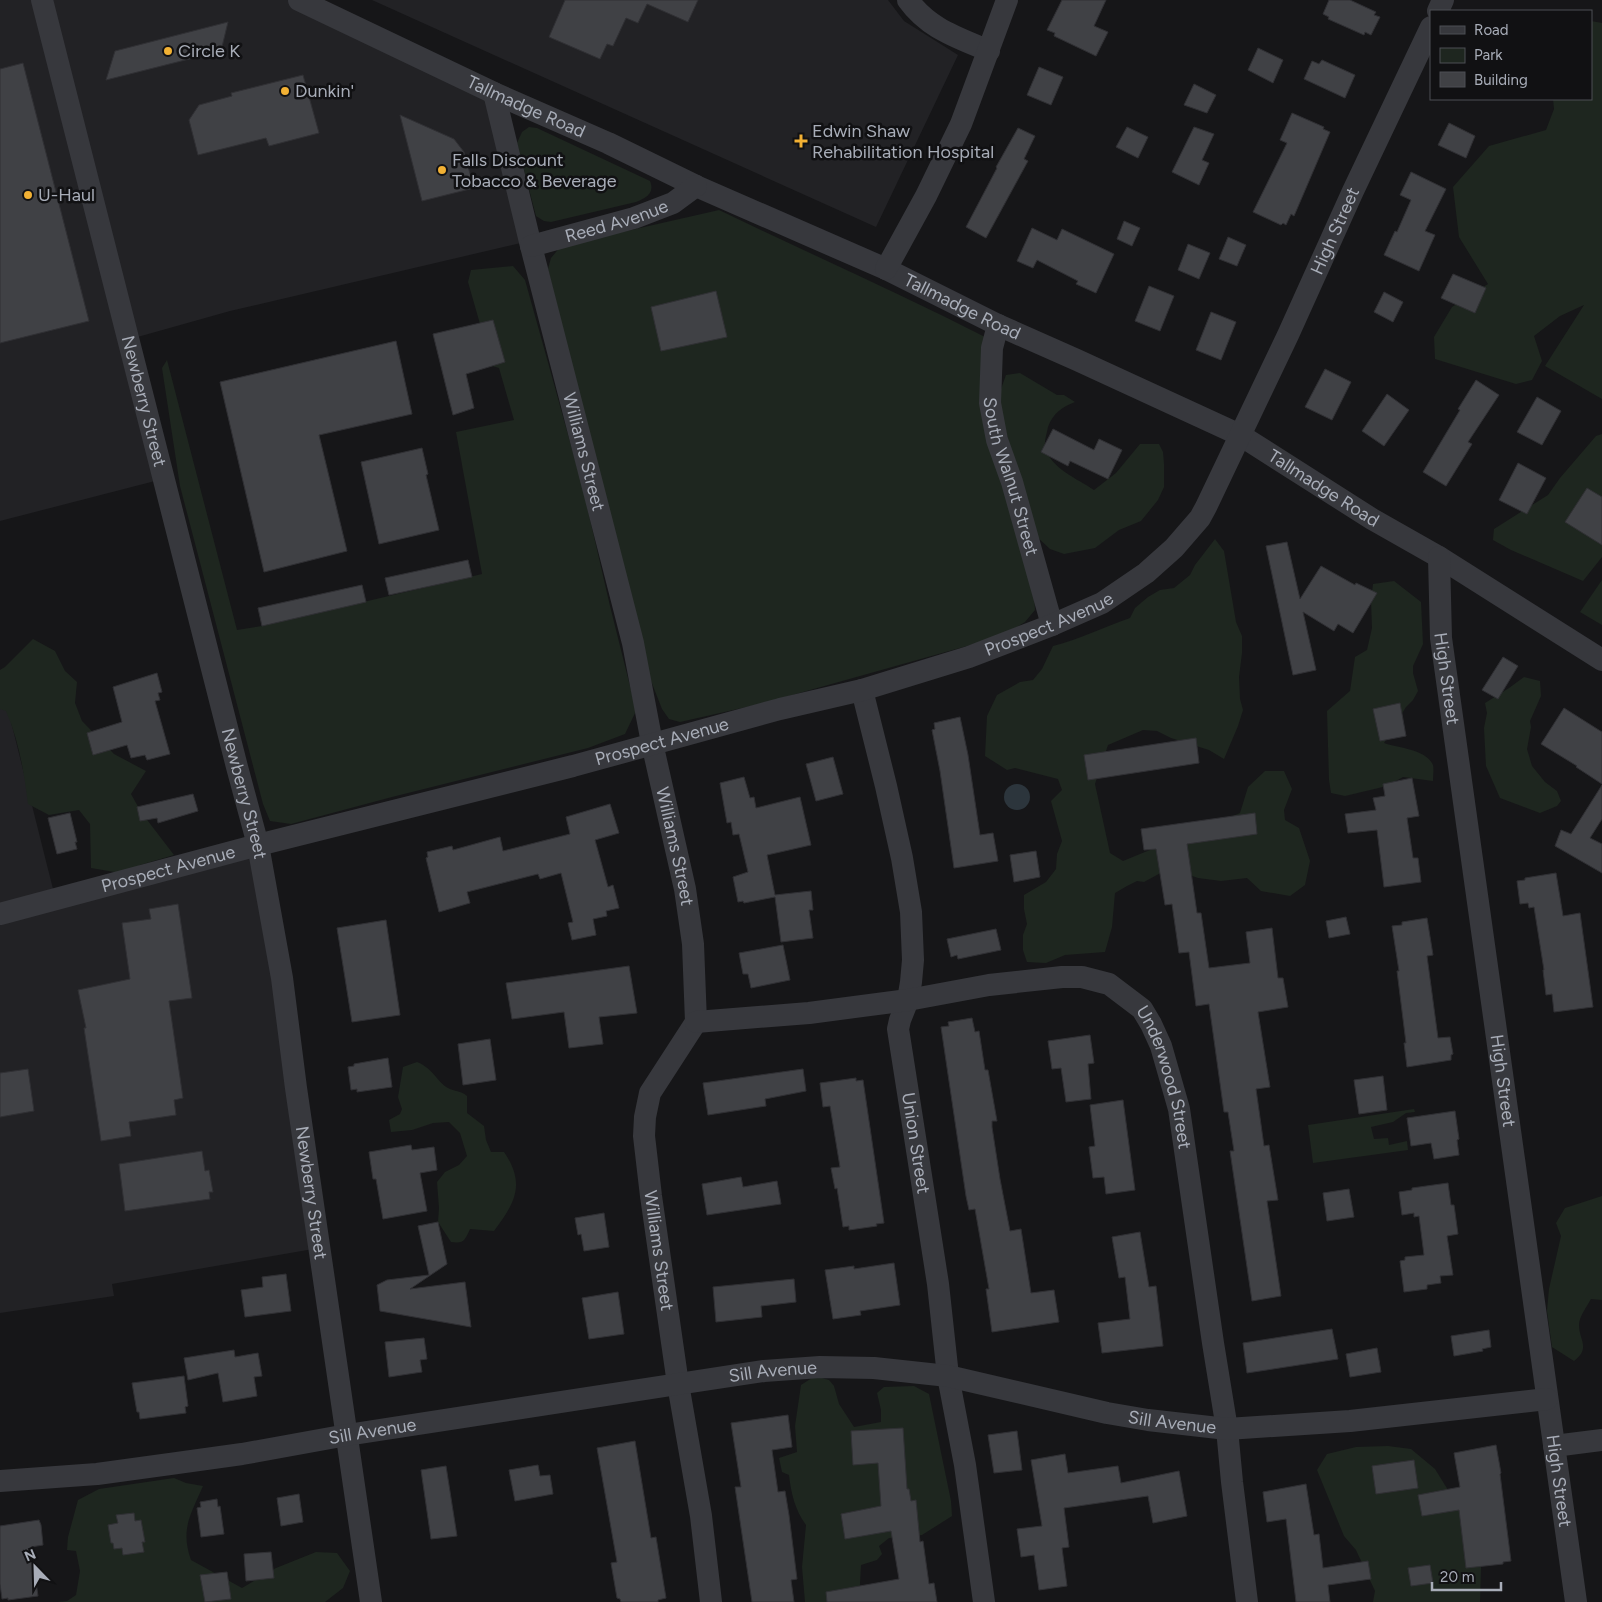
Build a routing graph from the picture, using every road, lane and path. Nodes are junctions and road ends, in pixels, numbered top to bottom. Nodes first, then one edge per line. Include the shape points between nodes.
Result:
1 (42, 0) edge
2 (299, 0) edge
3 (908, 0) edge
4 (1006, 0) edge
5 (1430, 29) edge
6 (989, 51) junction
7 (494, 93) junction
8 (696, 186) junction
9 (531, 246) junction
10 (886, 269) junction
11 (998, 325) junction
12 (1240, 435) junction
13 (1439, 557) junction
14 (1052, 625) junction
15 (1602, 660) edge
16 (862, 690) junction
17 (652, 743) junction
18 (258, 845) junction
19 (0, 914) edge
20 (908, 1000) junction
21 (696, 1022) junction
22 (948, 1376) junction
23 (678, 1384) junction
24 (1547, 1399) junction
25 (1227, 1429) junction
26 (347, 1435) junction
27 (1602, 1440) edge
28 (1554, 1446) junction
29 (0, 1481) edge
30 (371, 1602) edge
31 (711, 1602) edge
32 (984, 1602) edge
33 (1247, 1602) edge
34 (1576, 1602) edge

1 - 18 street, Newberry Street
2 - 7 street, Tallmadge Road
3 - 6 street via 914,10 942,32
4 - 6 street
5 - 12 street, High Street
6 - 10 street via 961,124
7 - 8 street, Tallmadge Road
7 - 9 street, Williams Street
8 - 9 street, Reed Avenue via 673,203 634,218
8 - 10 street, Tallmadge Road
9 - 17 street, Williams Street via 633,642
10 - 11 street, Tallmadge Road
11 - 12 street, Tallmadge Road
11 - 14 street, South Walnut Street via 992,348 990,403
12 - 13 street, Tallmadge Road
12 - 14 street, Prospect Avenue via 1200,518 1174,548 1146,574 1102,603
13 - 15 street, Tallmadge Road
13 - 24 street, High Street via 1441,638
14 - 16 street, Prospect Avenue via 970,657
16 - 17 street, Prospect Avenue
16 - 20 street, Union Street via 908,894 913,960
17 - 18 street, Prospect Avenue
17 - 21 street, Williams Street via 685,890 693,944
18 - 19 street, Prospect Avenue
18 - 26 street, Newberry Street via 282,978
20 - 21 street, Underwood Street via 809,1013
20 - 22 street, Union Street via 898,1029 938,1284
20 - 25 street, Underwood Street via 1024,980 1082,977 1110,984 1142,1009 1161,1046 1179,1108
21 - 23 street, Williams Street via 650,1094 644,1127 645,1155
22 - 23 street, Sill Avenue via 874,1368 820,1367 764,1371
22 - 25 street, Sill Avenue via 1107,1413
22 - 32 street, Union Street
23 - 26 street, Sill Avenue
23 - 31 street, Williams Street via 701,1519
24 - 25 street, Sill Avenue via 1350,1421
24 - 28 street, High Street
25 - 33 street, Underwood Street
26 - 29 street, Sill Avenue via 242,1454 97,1474
26 - 30 street, Newberry Street
27 - 28 street
28 - 34 street, High Street

